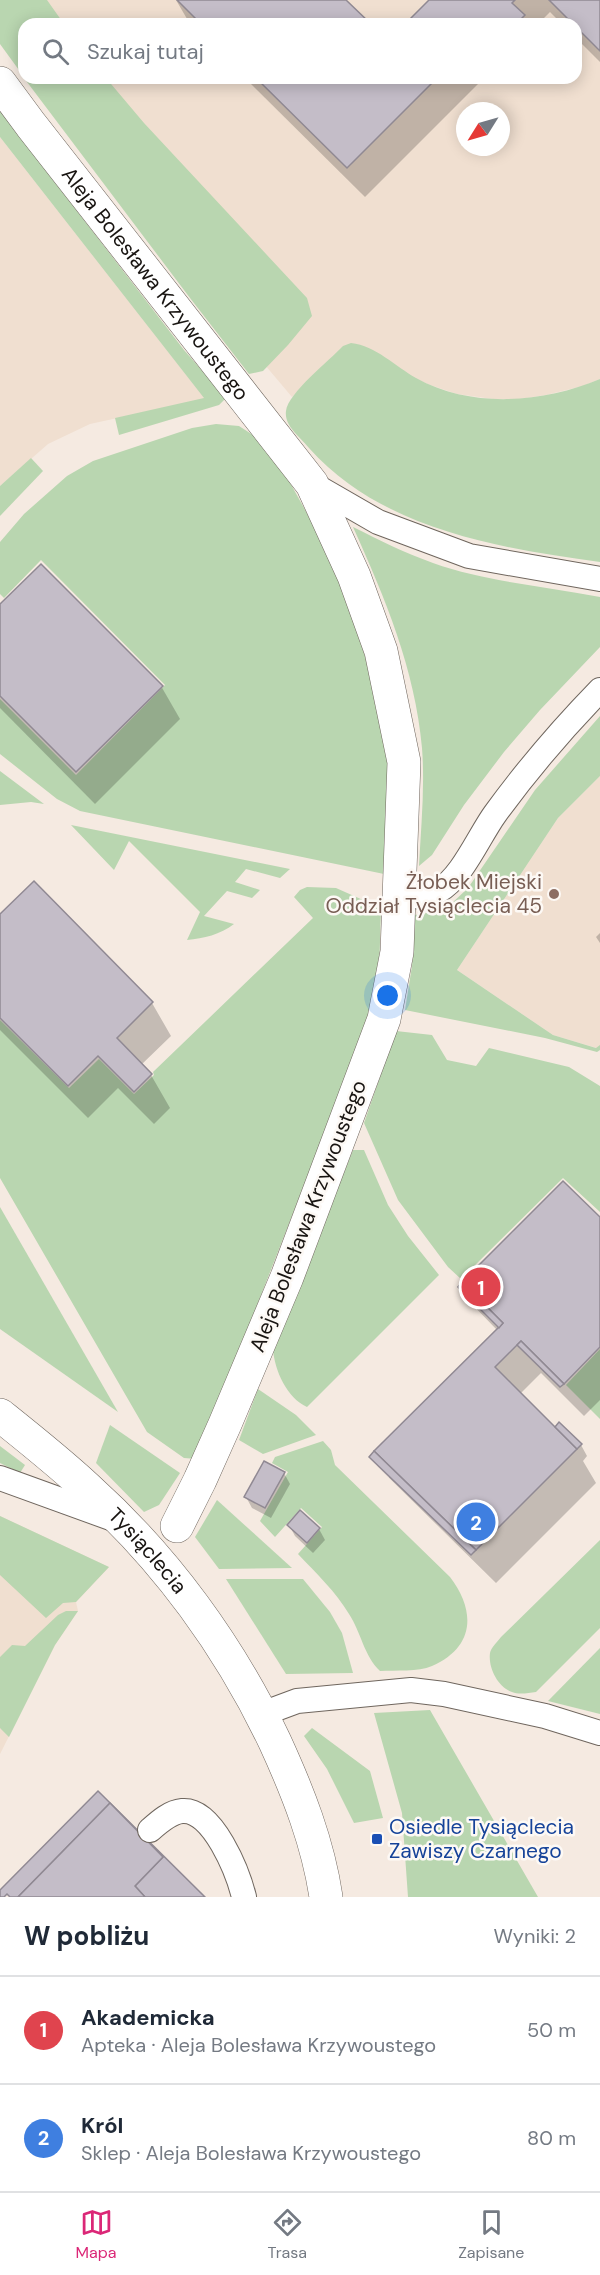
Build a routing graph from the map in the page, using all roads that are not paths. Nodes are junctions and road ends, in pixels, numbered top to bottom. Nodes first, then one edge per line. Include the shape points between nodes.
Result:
1 (0, 83) edge
2 (312, 484) junction
3 (600, 579) edge
4 (600, 690) edge
5 (398, 894) junction
6 (0, 1415) edge
7 (0, 1478) edge
8 (123, 1523) junction
9 (177, 1526) dead end
10 (262, 1714) junction
11 (600, 1733) edge
12 (150, 1830) dead end
13 (244, 1897) edge
14 (326, 1897) edge

1 - 2 street, Aleja Bolesława Krzywoustego
2 - 3 lane, Aleja Bolesława Krzywoustego via 378,522 469,556
2 - 5 street, Aleja Bolesława Krzywoustego via 354,576 381,651 404,762
4 - 5 lane via 534,762 455,876 438,891 417,898
5 - 9 street, Aleja Bolesława Krzywoustego via 397,952 384,1019 287,1277
6 - 8 street, Tysiąclecia
7 - 8 lane
8 - 10 street, Tysiąclecia via 218,1639
10 - 11 lane via 297,1701 411,1690 545,1716
10 - 14 street, Tysiąclecia via 309,1826
12 - 13 lane via 165,1817 183,1811 197,1814 217,1834

